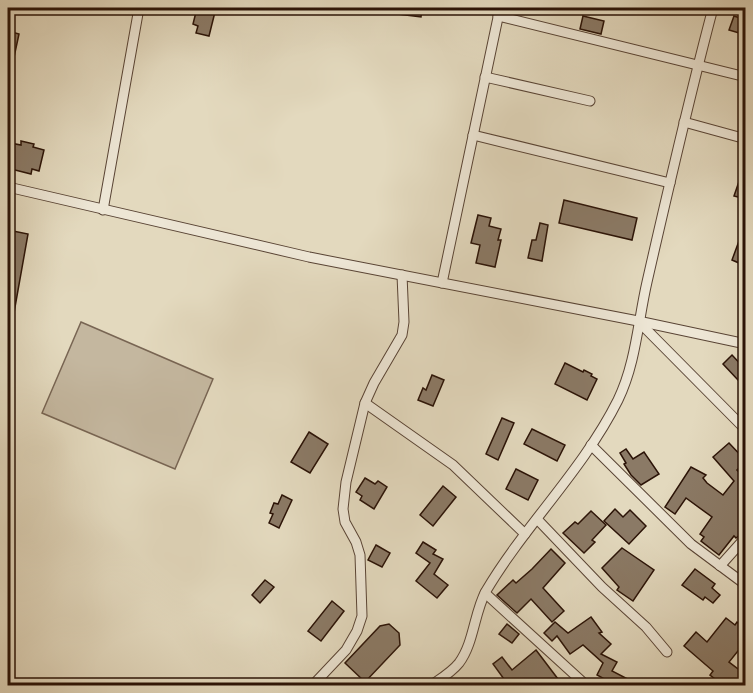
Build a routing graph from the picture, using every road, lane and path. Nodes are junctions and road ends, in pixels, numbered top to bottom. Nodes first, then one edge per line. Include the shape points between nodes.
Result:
1 (139, 8) edge
2 (713, 8) edge
3 (499, 12) edge
4 (698, 64) junction
5 (746, 77) edge
6 (485, 78) junction
7 (590, 102) dead end
8 (684, 122) junction
9 (473, 135) junction
10 (746, 139) edge
11 (670, 183) junction
12 (8, 187) edge
13 (103, 210) junction
14 (402, 275) junction
15 (442, 283) junction
16 (638, 321) junction
17 (746, 344) edge
18 (365, 403) junction
19 (746, 430) edge
20 (591, 445) junction
21 (537, 519) junction
22 (525, 534) junction
23 (746, 537) edge
24 (720, 566) junction
25 (746, 585) edge
26 (485, 593) junction
27 (667, 652) dead end
28 (312, 686) edge
29 (430, 686) edge
30 (587, 686) edge

1 - 13 street
2 - 4 street
3 - 4 street
3 - 6 street
4 - 5 street
4 - 8 street
6 - 7 street
6 - 9 street
8 - 10 street
8 - 11 street
9 - 11 street
9 - 15 street
11 - 16 street
12 - 13 street
13 - 14 street
14 - 15 street
14 - 18 street via 402,335
15 - 16 street
16 - 17 street
16 - 19 street
16 - 20 street via 630,371
18 - 22 street via 453,465
18 - 28 street via 343,509 360,555 362,616 346,650
20 - 21 street
20 - 24 street via 691,544
21 - 22 street
21 - 27 street
22 - 26 street
23 - 24 street
24 - 25 street
26 - 29 street via 459,663
26 - 30 street

